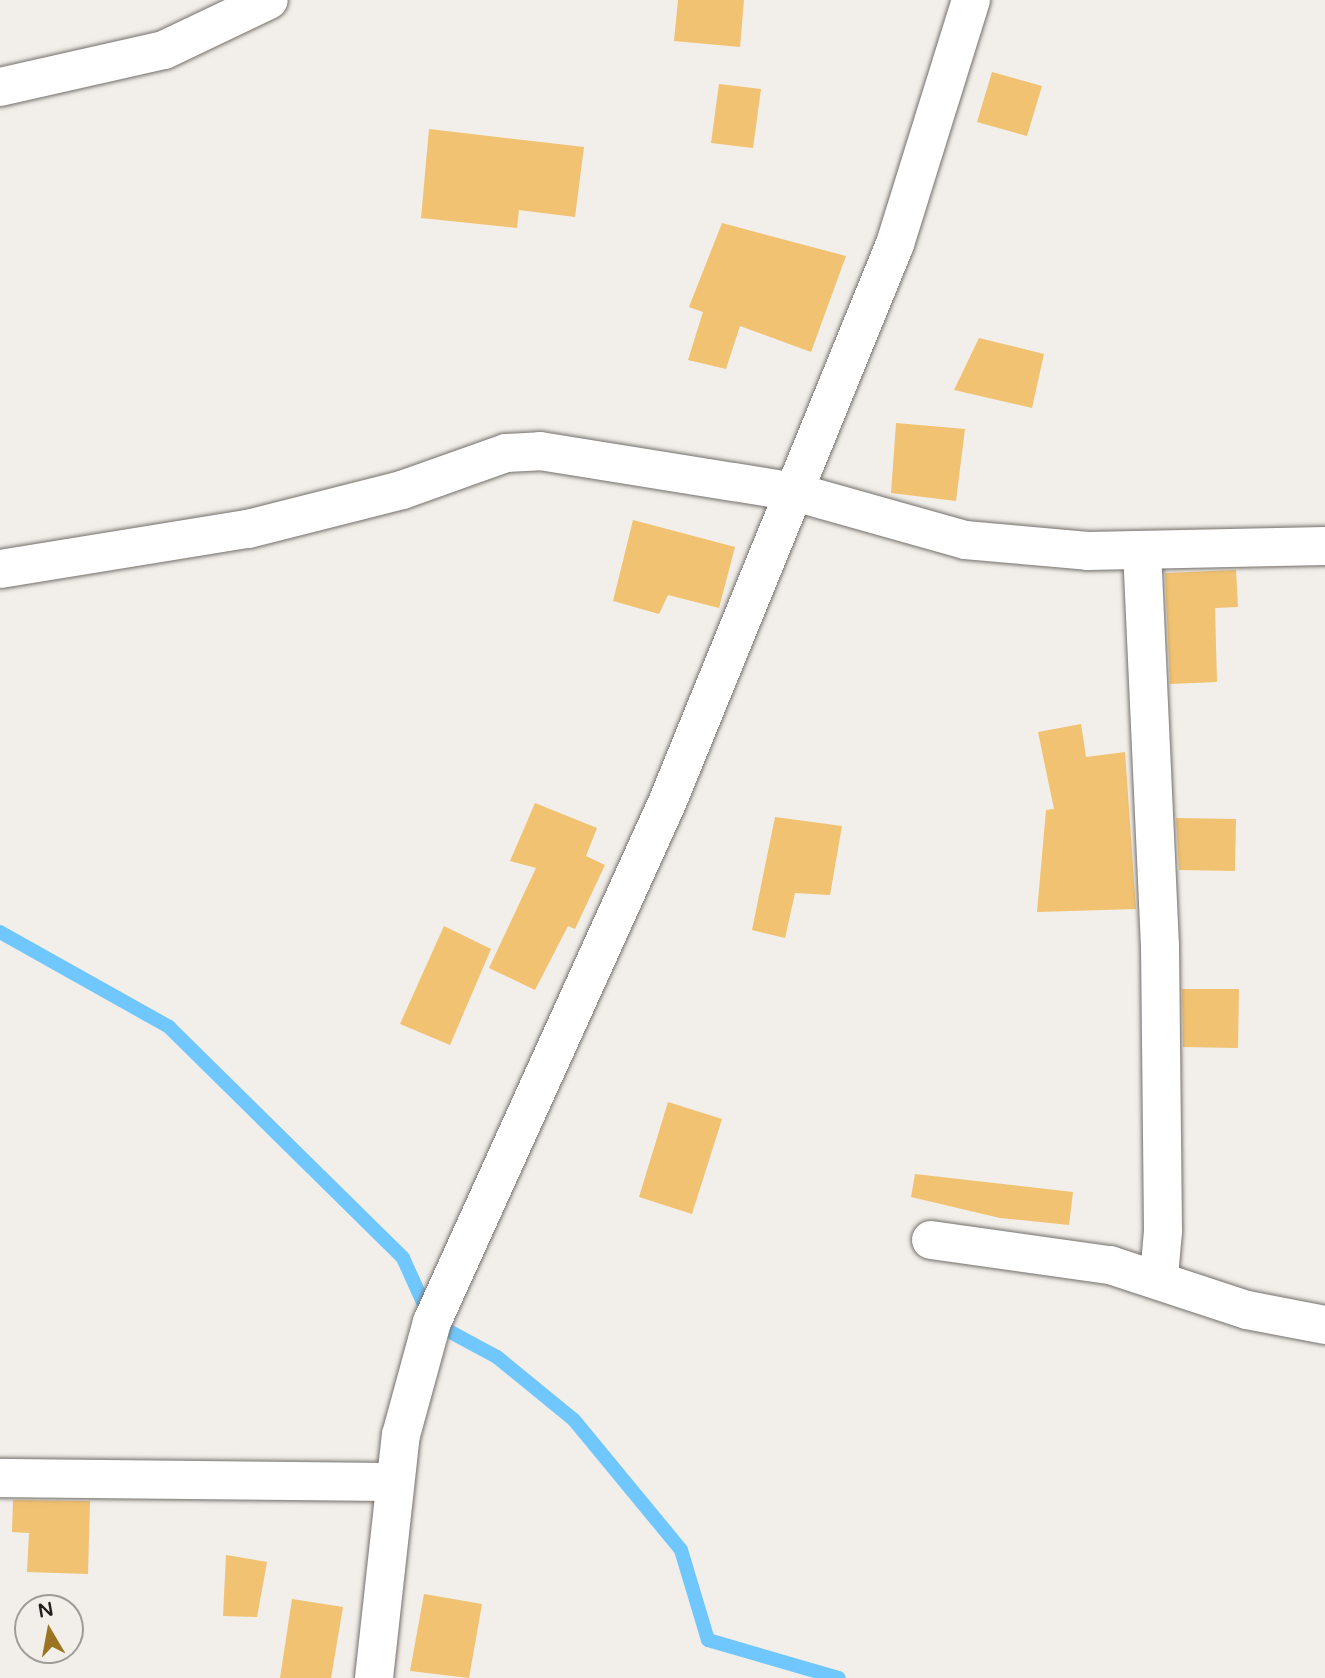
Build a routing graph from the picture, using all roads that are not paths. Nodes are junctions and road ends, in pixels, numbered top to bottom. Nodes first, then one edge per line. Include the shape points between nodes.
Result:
1 (269, 0) edge
2 (971, 0) edge
3 (0, 87) edge
4 (791, 491) junction
5 (1325, 547) edge
6 (1142, 550) junction
7 (0, 569) edge
8 (931, 1240) dead end
9 (1159, 1277) junction
10 (1325, 1325) edge
11 (0, 1478) edge
12 (394, 1482) junction
13 (374, 1678) edge

1 - 3 street via 164,50
2 - 4 street via 895,244
4 - 6 street via 965,540 1045,550
4 - 7 street via 540,451 506,453 402,490 248,529
4 - 12 street via 667,803 432,1322 412,1386
5 - 6 street
6 - 9 street via 1160,945 1163,1231
8 - 9 street
9 - 10 street via 1247,1310
11 - 12 street via 288,1476
12 - 13 street

